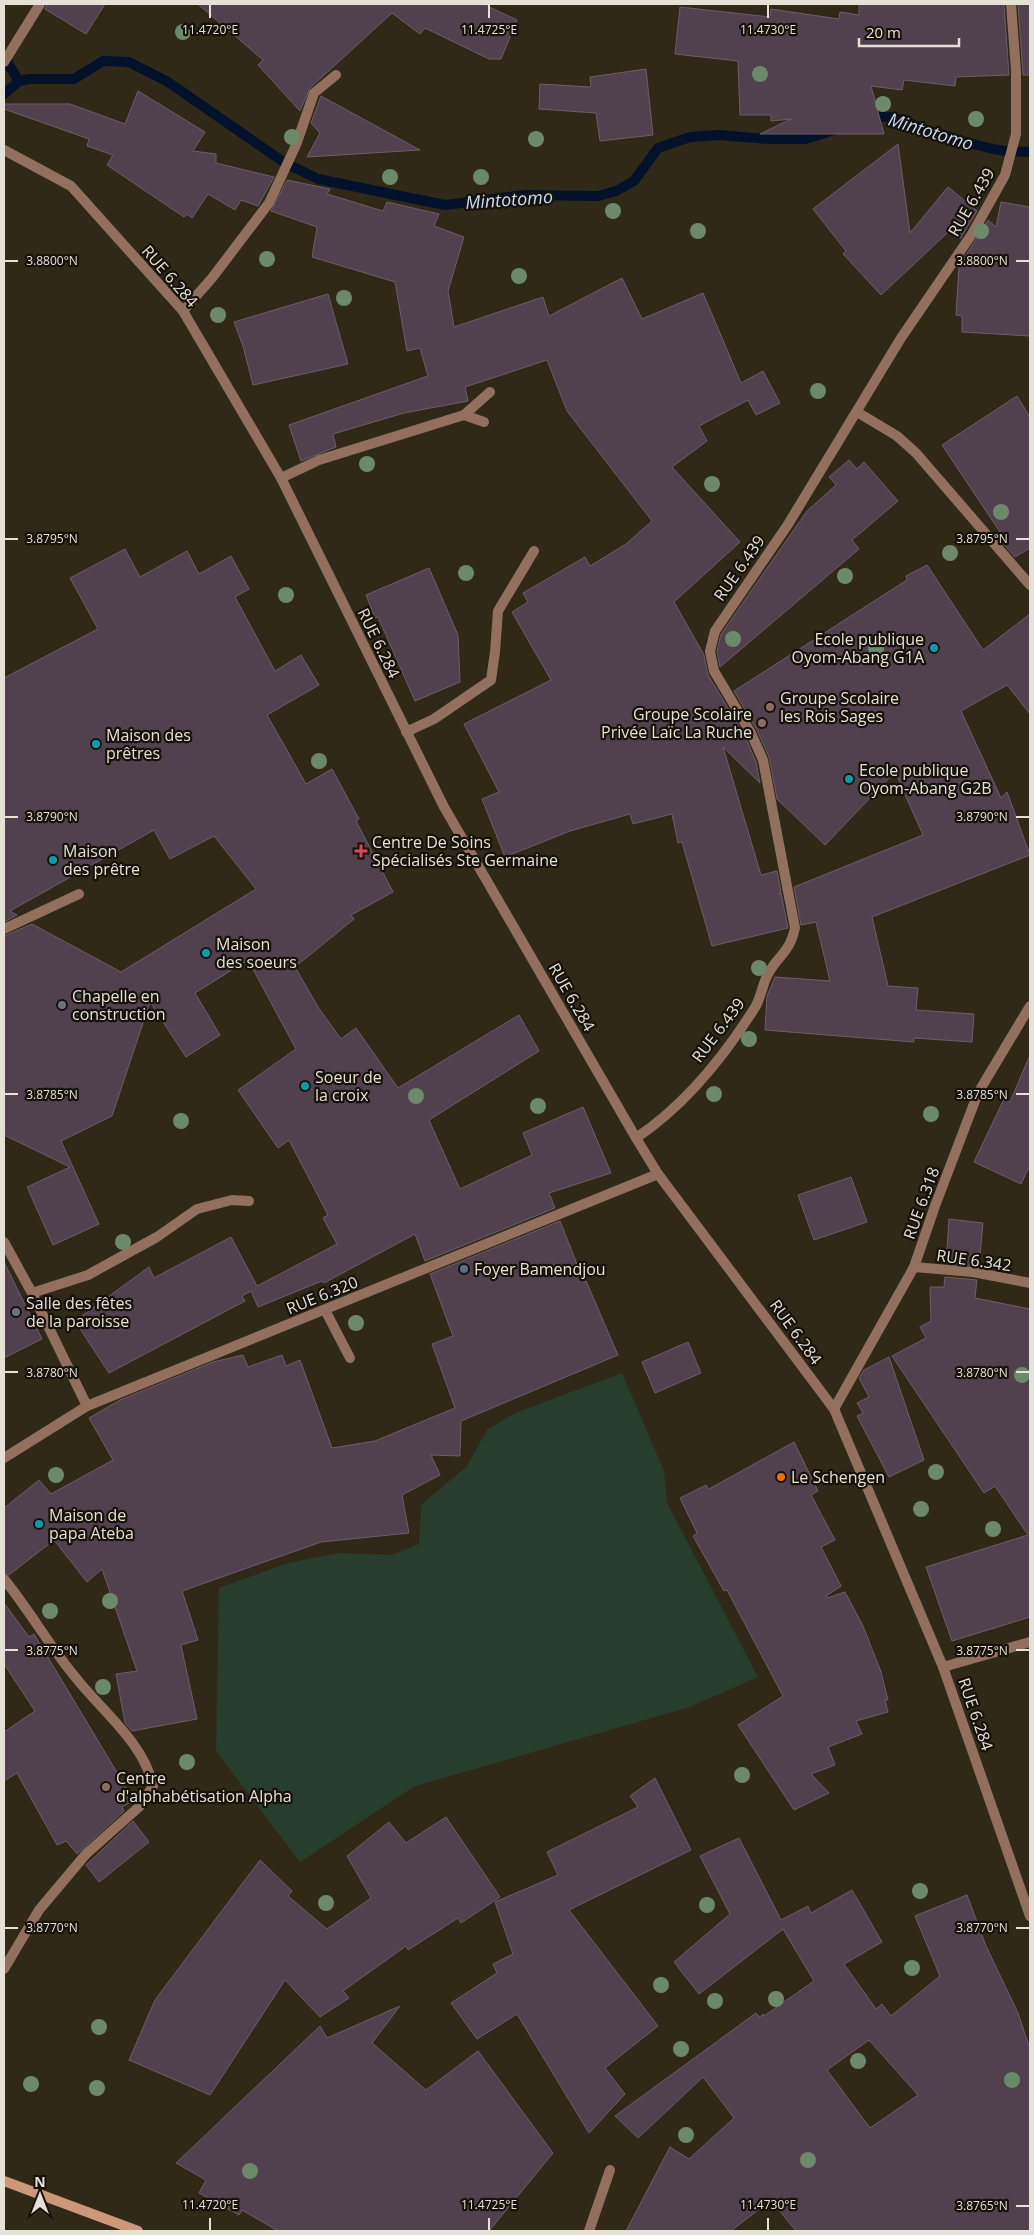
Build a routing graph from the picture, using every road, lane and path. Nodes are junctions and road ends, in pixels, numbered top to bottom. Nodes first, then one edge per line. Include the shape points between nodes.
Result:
1 (40, 4) edge
2 (1011, 4) edge
3 (4, 62) edge
4 (336, 75) dead end
5 (4, 150) edge
6 (183, 311) junction
7 (490, 392) dead end
8 (857, 412) junction
9 (464, 415) junction
10 (484, 422) dead end
11 (281, 478) junction
12 (534, 551) dead end
13 (1030, 585) edge
14 (406, 732) junction
15 (79, 894) dead end
16 (4, 929) edge
17 (1030, 1006) edge
18 (636, 1138) junction
19 (658, 1174) junction
20 (249, 1201) dead end
21 (4, 1242) edge
22 (914, 1267) junction
23 (1030, 1283) edge
24 (32, 1293) junction
25 (325, 1310) junction
26 (350, 1358) dead end
27 (88, 1406) junction
28 (834, 1409) junction
29 (4, 1458) edge
30 (4, 1579) edge
31 (1030, 1642) edge
32 (943, 1667) junction
33 (1030, 1916) edge
34 (4, 1969) edge
35 (610, 2170) dead end
36 (4, 2181) edge
37 (138, 2231) edge
38 (589, 2231) edge

1 - 3 street
2 - 8 street, RUE 6.439 via 1016,134 1005,175 972,234 901,338
4 - 6 street via 314,93 296,145 269,203
5 - 6 street, RUE 6.284 via 71,186
6 - 11 street, RUE 6.284
7 - 9 street
8 - 13 street via 897,436 916,453
8 - 18 street, RUE 6.439 via 787,526 715,631 710,651 714,671 751,733 763,760 795,928 791,944 768,973 756,1008 718,1058 677,1107
9 - 10 street
9 - 11 street via 318,460
11 - 14 street, RUE 6.284
12 - 14 street via 498,611 491,680 434,719
14 - 18 street, RUE 6.284 via 444,807
15 - 16 street
17 - 22 street, RUE 6.318 via 978,1093
18 - 19 street, RUE 6.284
19 - 25 street, RUE 6.320
19 - 28 street, RUE 6.284
20 - 24 street via 232,1200 197,1209 157,1237 88,1275
21 - 24 street
22 - 23 street, RUE 6.342 via 973,1272
22 - 28 street, RUE 6.318
24 - 27 street
25 - 26 street
25 - 27 street, RUE 6.320
27 - 29 street, RUE 6.320
28 - 32 street, RUE 6.284
30 - 34 street via 75,1678 134,1746 149,1768 153,1786 140,1806 86,1854 39,1910
31 - 32 street
32 - 33 street, RUE 6.284
35 - 38 street
36 - 37 main road

